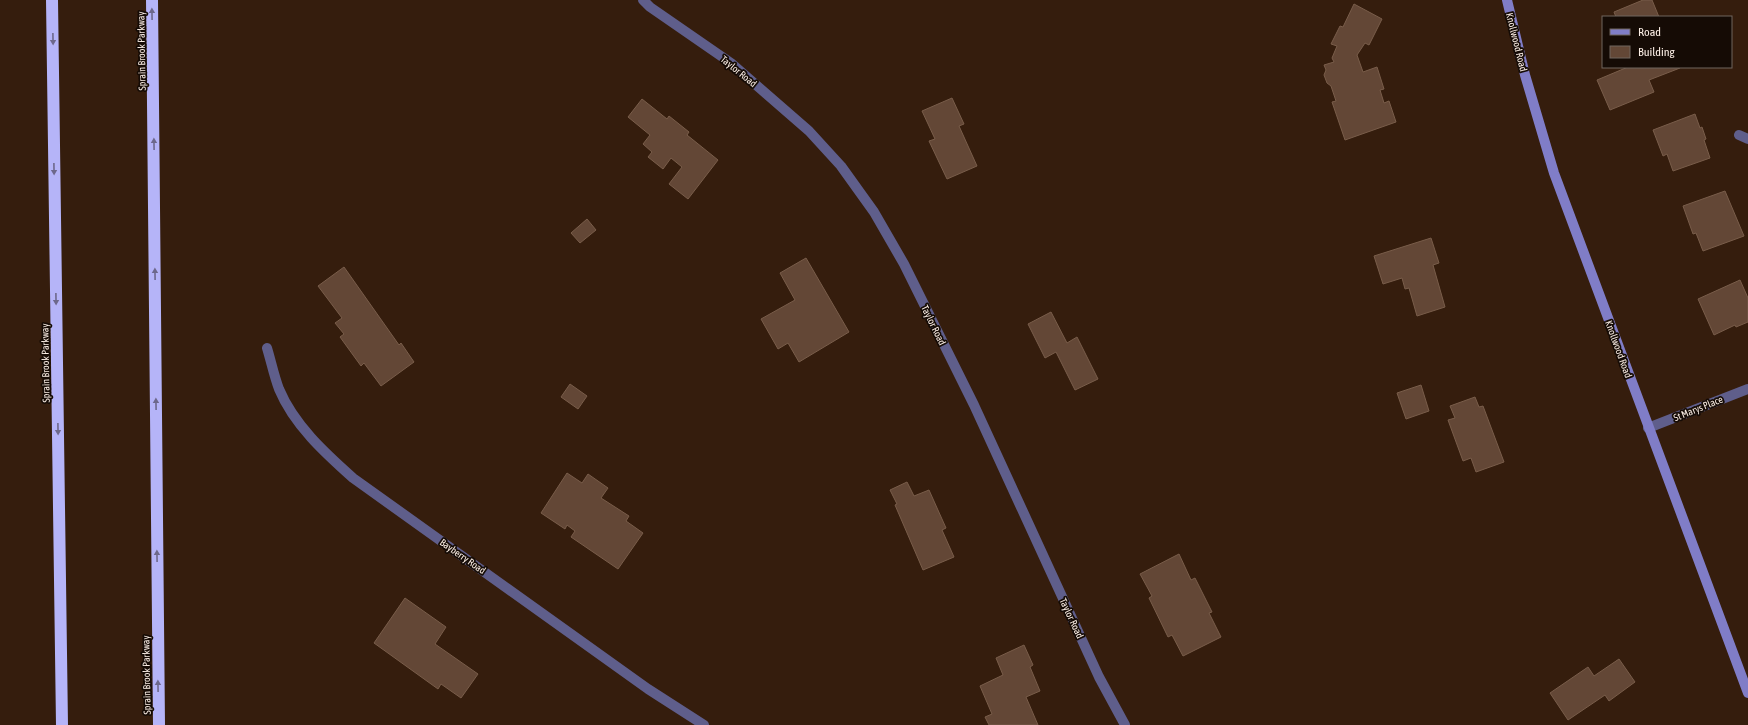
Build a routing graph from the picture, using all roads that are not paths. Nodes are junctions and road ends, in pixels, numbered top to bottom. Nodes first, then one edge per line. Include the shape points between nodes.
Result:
1 (52, 0) edge
2 (152, 0) edge
3 (643, 0) edge
4 (1507, 0) edge
5 (267, 348) dead end
6 (1748, 389) edge
7 (1648, 428) junction
8 (1748, 693) edge
9 (62, 725) edge
10 (159, 725) edge
11 (704, 725) edge
12 (1125, 725) edge

1 -> 9 highway, Sprain Brook Parkway
10 -> 2 highway, Sprain Brook Parkway
3 - 12 street, Taylor Road via 731,63 809,131 841,166 874,212 904,264 974,405 1099,677
4 - 7 main road, Knollwood Road via 1525,75 1554,173
5 - 11 street, Bayberry Road via 279,389 296,418 320,448 353,478 648,689
6 - 7 street, St Marys Place
7 - 8 main road, Knollwood Road

